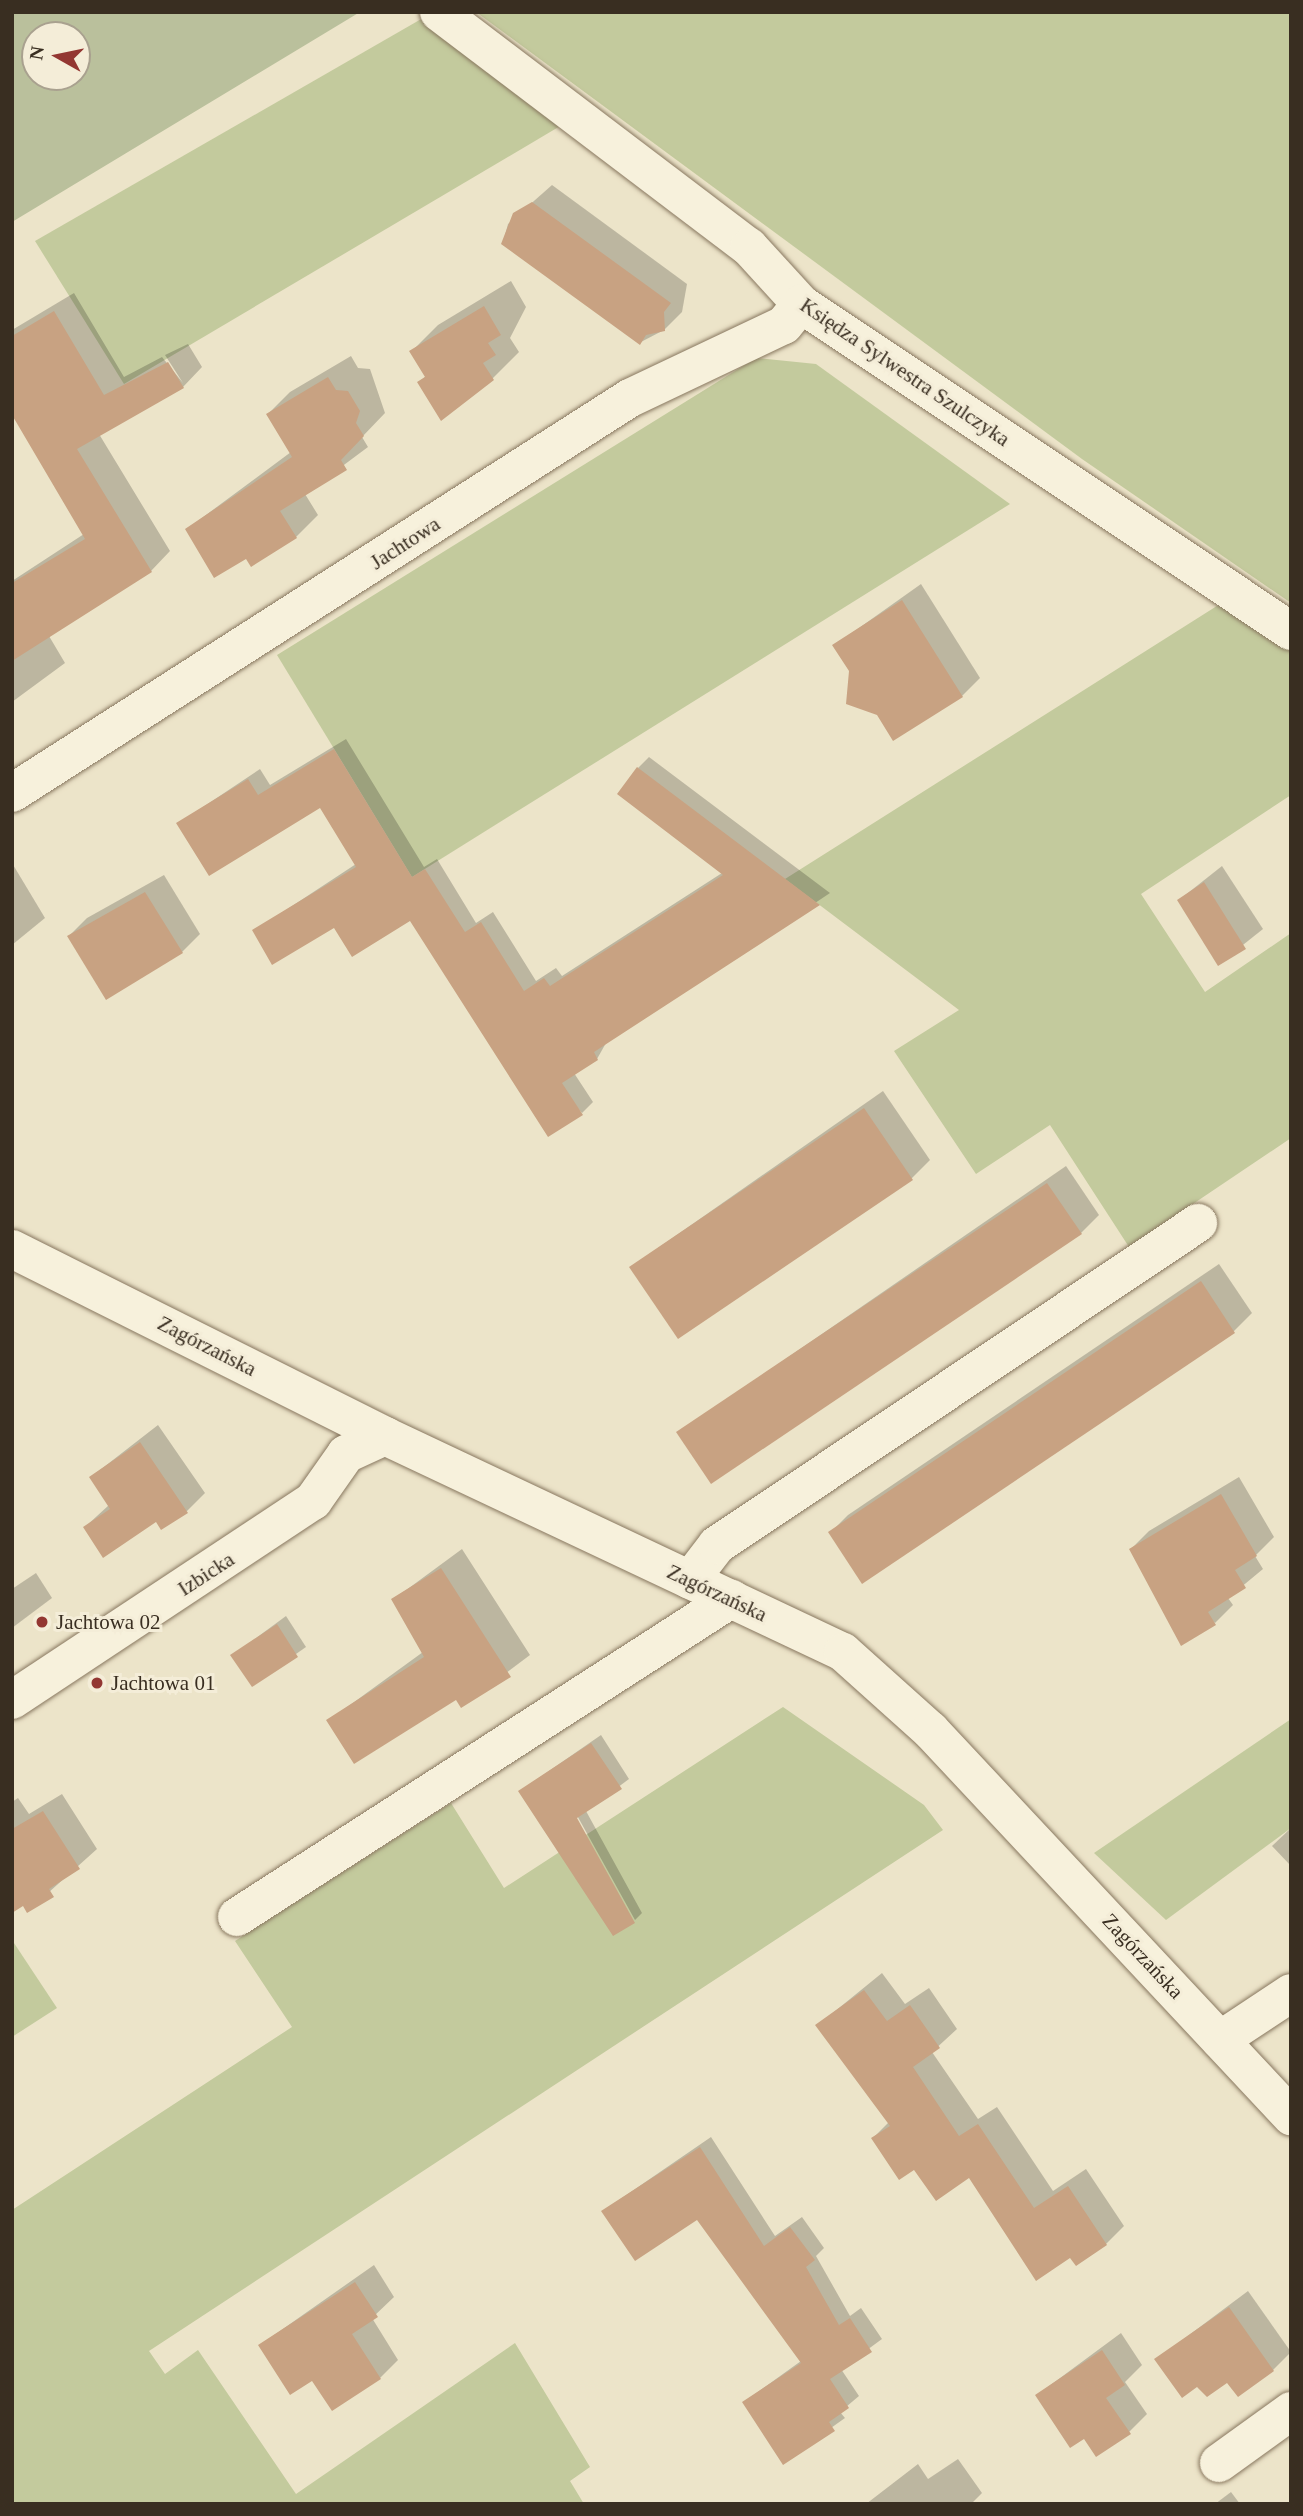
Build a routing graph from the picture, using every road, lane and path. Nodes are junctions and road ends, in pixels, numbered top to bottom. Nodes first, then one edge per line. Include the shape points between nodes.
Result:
1 (439, 12) edge
2 (801, 304) junction
3 (1291, 631) edge
4 (12, 793) edge
5 (1198, 1223) dead end
6 (12, 1249) edge
7 (385, 1436) junction
8 (690, 1580) junction
9 (731, 1599) junction
10 (12, 1700) edge
11 (237, 1917) dead end
12 (1291, 1993) edge
13 (1220, 2040) junction
14 (1291, 2116) edge
15 (1291, 2411) edge
16 (1219, 2463) dead end

1 - 2 street, Księdza Sylwestra Szulczyka via 749,247
2 - 3 street, Księdza Sylwestra Szulczyka
2 - 4 street, Jachtowa via 784,326 630,398
5 - 8 street via 717,1545
6 - 7 street, Zagórzańska
7 - 8 street, Zagórzańska
7 - 10 street, Izbicka via 346,1454 313,1501
8 - 9 street, Zagórzańska
9 - 11 street
9 - 13 street, Zagórzańska via 843,1652 930,1730
12 - 13 street
13 - 14 street, Zagórzańska
15 - 16 street

